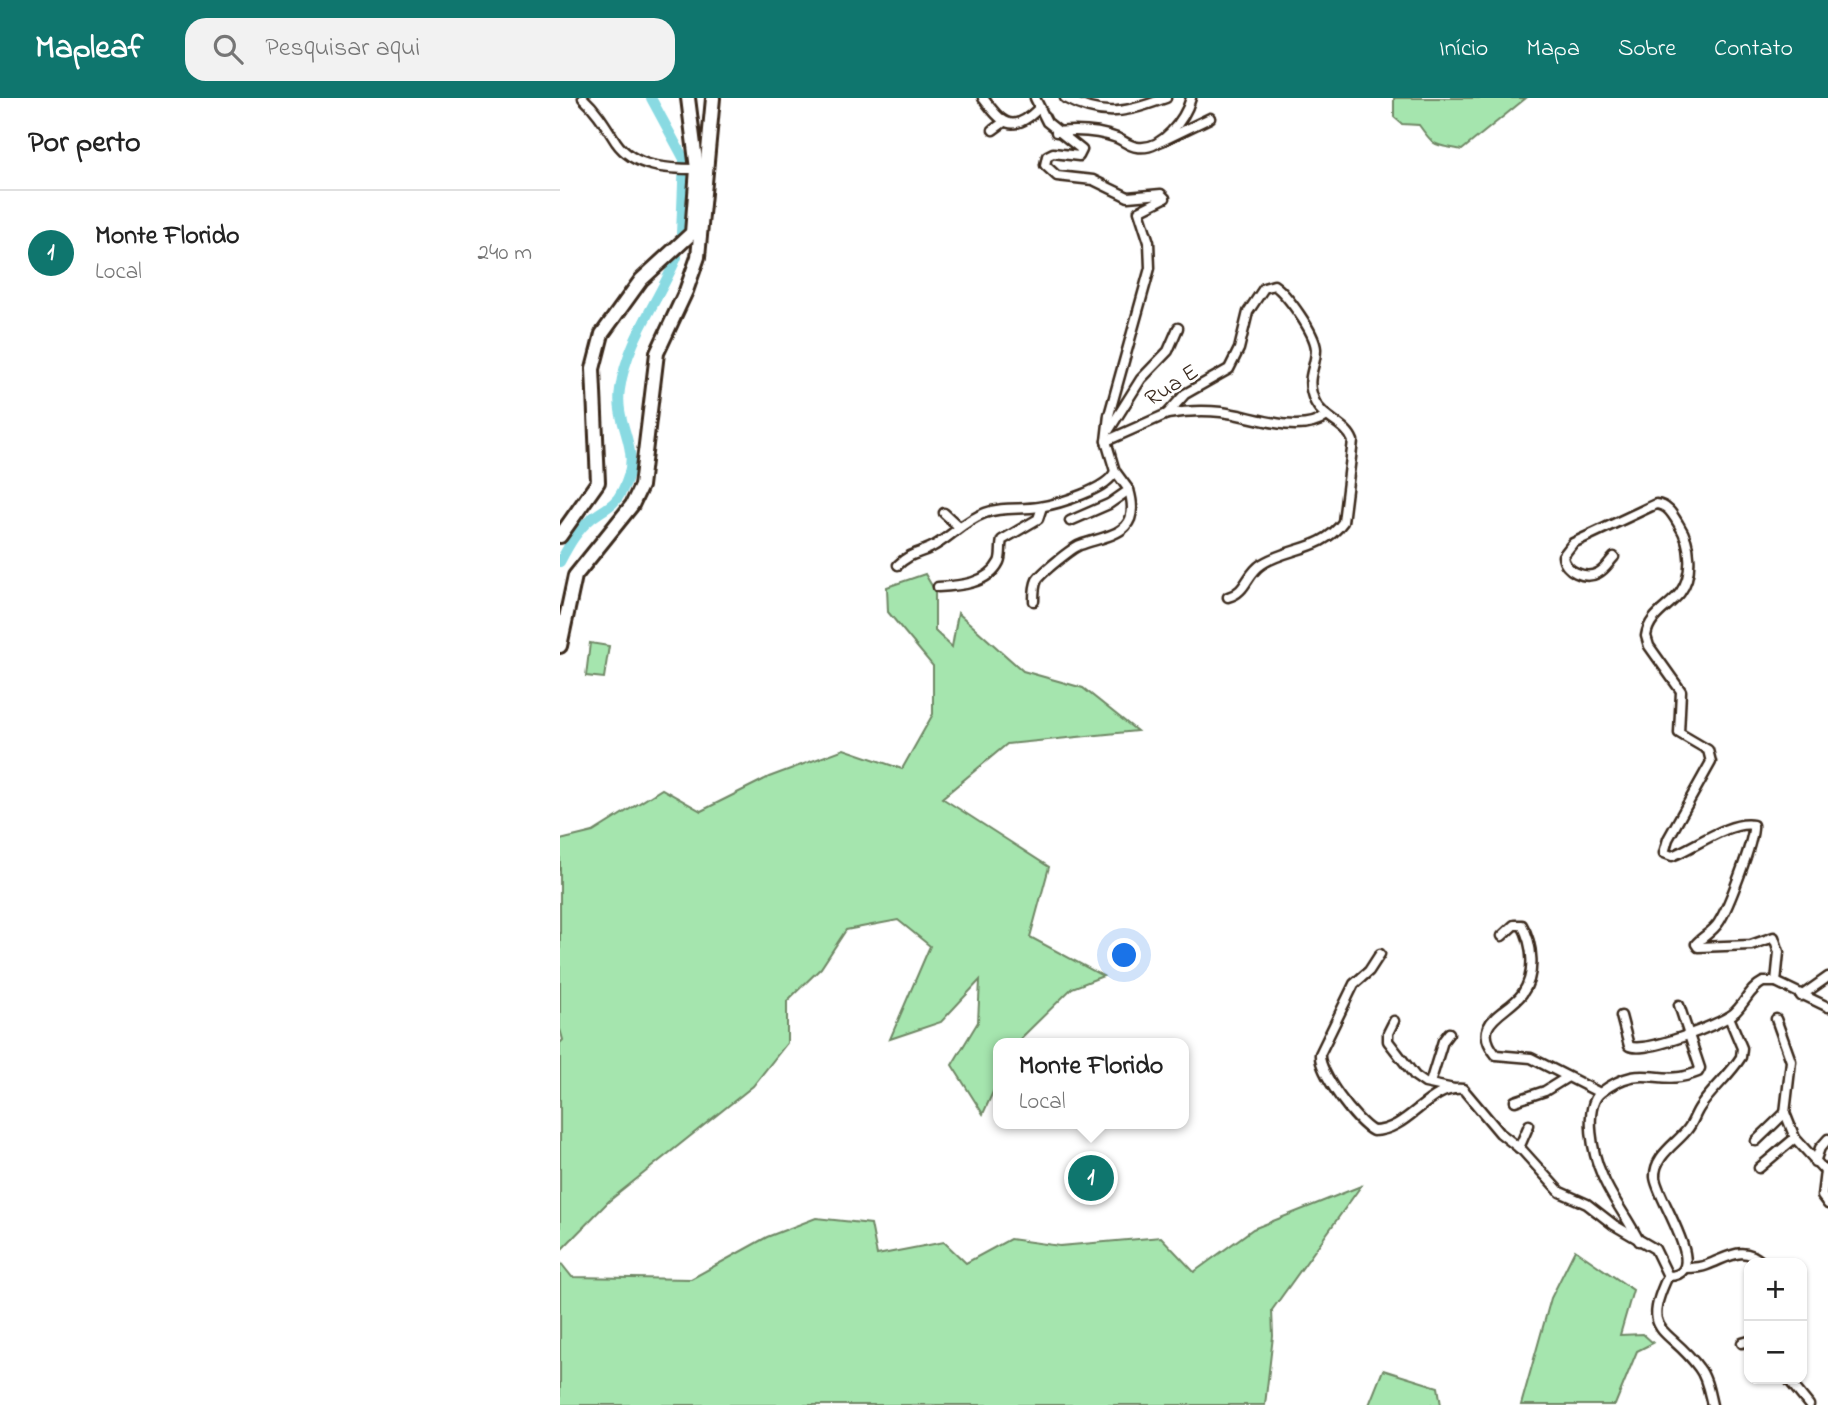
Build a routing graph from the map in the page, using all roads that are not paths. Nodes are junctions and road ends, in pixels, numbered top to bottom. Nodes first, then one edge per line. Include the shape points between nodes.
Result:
1 (583, 98) edge
2 (688, 98) edge
3 (713, 98) edge
4 (983, 98) edge
5 (1035, 98) edge
6 (1065, 98) edge
7 (1166, 98) edge
8 (1191, 98) edge
9 (1038, 109) junction
10 (1210, 118) dead end
11 (1004, 122) junction
12 (993, 130) dead end
13 (1056, 132) junction
14 (1159, 141) junction
15 (693, 169) junction
16 (1178, 328) dead end
17 (1167, 414) junction
18 (1327, 416) junction
19 (1106, 438) junction
20 (1115, 471) junction
21 (1129, 490) junction
22 (1042, 507) junction
23 (944, 513) dead end
24 (1070, 521) dead end
25 (958, 526) junction
26 (560, 536) edge
27 (1614, 557) dead end
28 (898, 565) dead end
29 (938, 587) dead end
30 (1228, 597) dead end
31 (1034, 601) dead end
32 (560, 646) edge
33 (1502, 936) dead end
34 (1381, 954) dead end
35 (1828, 977) edge
36 (1776, 982) junction
37 (1801, 996) junction
38 (1679, 1005) dead end
39 (1828, 1007) edge
40 (1621, 1016) dead end
41 (1729, 1017) junction
42 (1776, 1019) dead end
43 (1394, 1021) dead end
44 (1449, 1032) dead end
45 (1689, 1034) junction
46 (1566, 1078) junction
47 (1430, 1083) junction
48 (1454, 1089) junction
49 (1600, 1093) junction
50 (1515, 1101) dead end
51 (1785, 1113) junction
52 (1530, 1125) dead end
53 (1795, 1138) junction
54 (1828, 1139) edge
55 (1756, 1141) dead end
56 (1519, 1148) junction
57 (1815, 1162) junction
58 (1759, 1168) dead end
59 (1828, 1205) edge
60 (1639, 1241) junction
61 (1757, 1258) edge
62 (1685, 1268) junction
63 (1668, 1276) junction
64 (1792, 1384) edge
65 (1712, 1405) edge
66 (1808, 1405) edge

1 - 15 street via 601,115 623,150 653,166
2 - 15 main road
3 - 32 main road via 698,257 657,353 641,486 632,505 575,576
4 - 11 street
5 - 9 street
6 - 7 street via 1111,113
8 - 14 street via 1179,120
9 - 11 street via 1020,123
9 - 13 street
10 - 14 street
11 - 12 street
13 - 14 street via 1107,135 1137,148
13 - 19 street via 1082,152 1047,156 1045,165 1055,175 1093,180 1128,197 1161,194 1165,198 1139,211 1149,242 1150,268 1118,377
15 - 26 main road via 692,233 625,299 603,334 593,369 598,482
16 - 19 street via 1168,351 1141,379
17 - 18 street via 1219,411 1297,424
17 - 18 street, Rua E via 1185,394 1233,364 1253,303 1271,285 1289,300 1314,339 1310,387
17 - 19 street, Rua E
18 - 30 street via 1353,441 1343,522 1319,543 1261,564 1241,592
19 - 20 street
20 - 21 street
20 - 22 street via 1111,480 1099,487
21 - 24 street
21 - 31 street via 1130,520 1114,535 1077,547 1041,575
22 - 25 street via 991,511
22 - 29 street via 1038,519 1002,540 999,562 984,577
23 - 25 street
25 - 28 street
27 - 36 street via 1593,575 1573,571 1563,560 1568,546 1653,505 1666,507 1688,540 1682,590 1654,619 1646,636 1681,691 1679,733 1705,747 1711,760 1664,853 1672,856 1717,834 1753,825 1750,846 1722,918 1696,944 1751,945 1774,937 1779,952
33 - 46 street via 1514,925 1522,925 1531,964 1521,995 1488,1025 1493,1050 1500,1056 1531,1058
34 - 48 street via 1354,984 1321,1050 1320,1063 1351,1110 1373,1131 1398,1124 1436,1096
35 - 37 street
36 - 37 street
36 - 41 street via 1757,985
37 - 39 street
38 - 45 street
40 - 45 street via 1632,1048
41 - 45 street
41 - 62 street via 1742,1048 1741,1057 1655,1170 1659,1192 1688,1253
42 - 51 street via 1791,1062
43 - 47 street via 1388,1041 1419,1080
44 - 47 street
45 - 49 street via 1698,1072 1680,1079 1629,1076
46 - 49 street
46 - 50 street
47 - 48 street
48 - 56 street via 1468,1092 1500,1133
49 - 60 street via 1590,1107 1589,1125 1599,1167
51 - 53 street
51 - 55 street
52 - 56 street
53 - 57 street
53 - 58 street
54 - 57 street
56 - 60 street via 1560,1192 1583,1202
57 - 59 street via 1825,1173 1822,1196
60 - 63 street via 1657,1252
61 - 62 street via 1735,1252 1703,1267
62 - 63 street
63 - 65 street via 1656,1304 1656,1319 1702,1371
64 - 66 street

